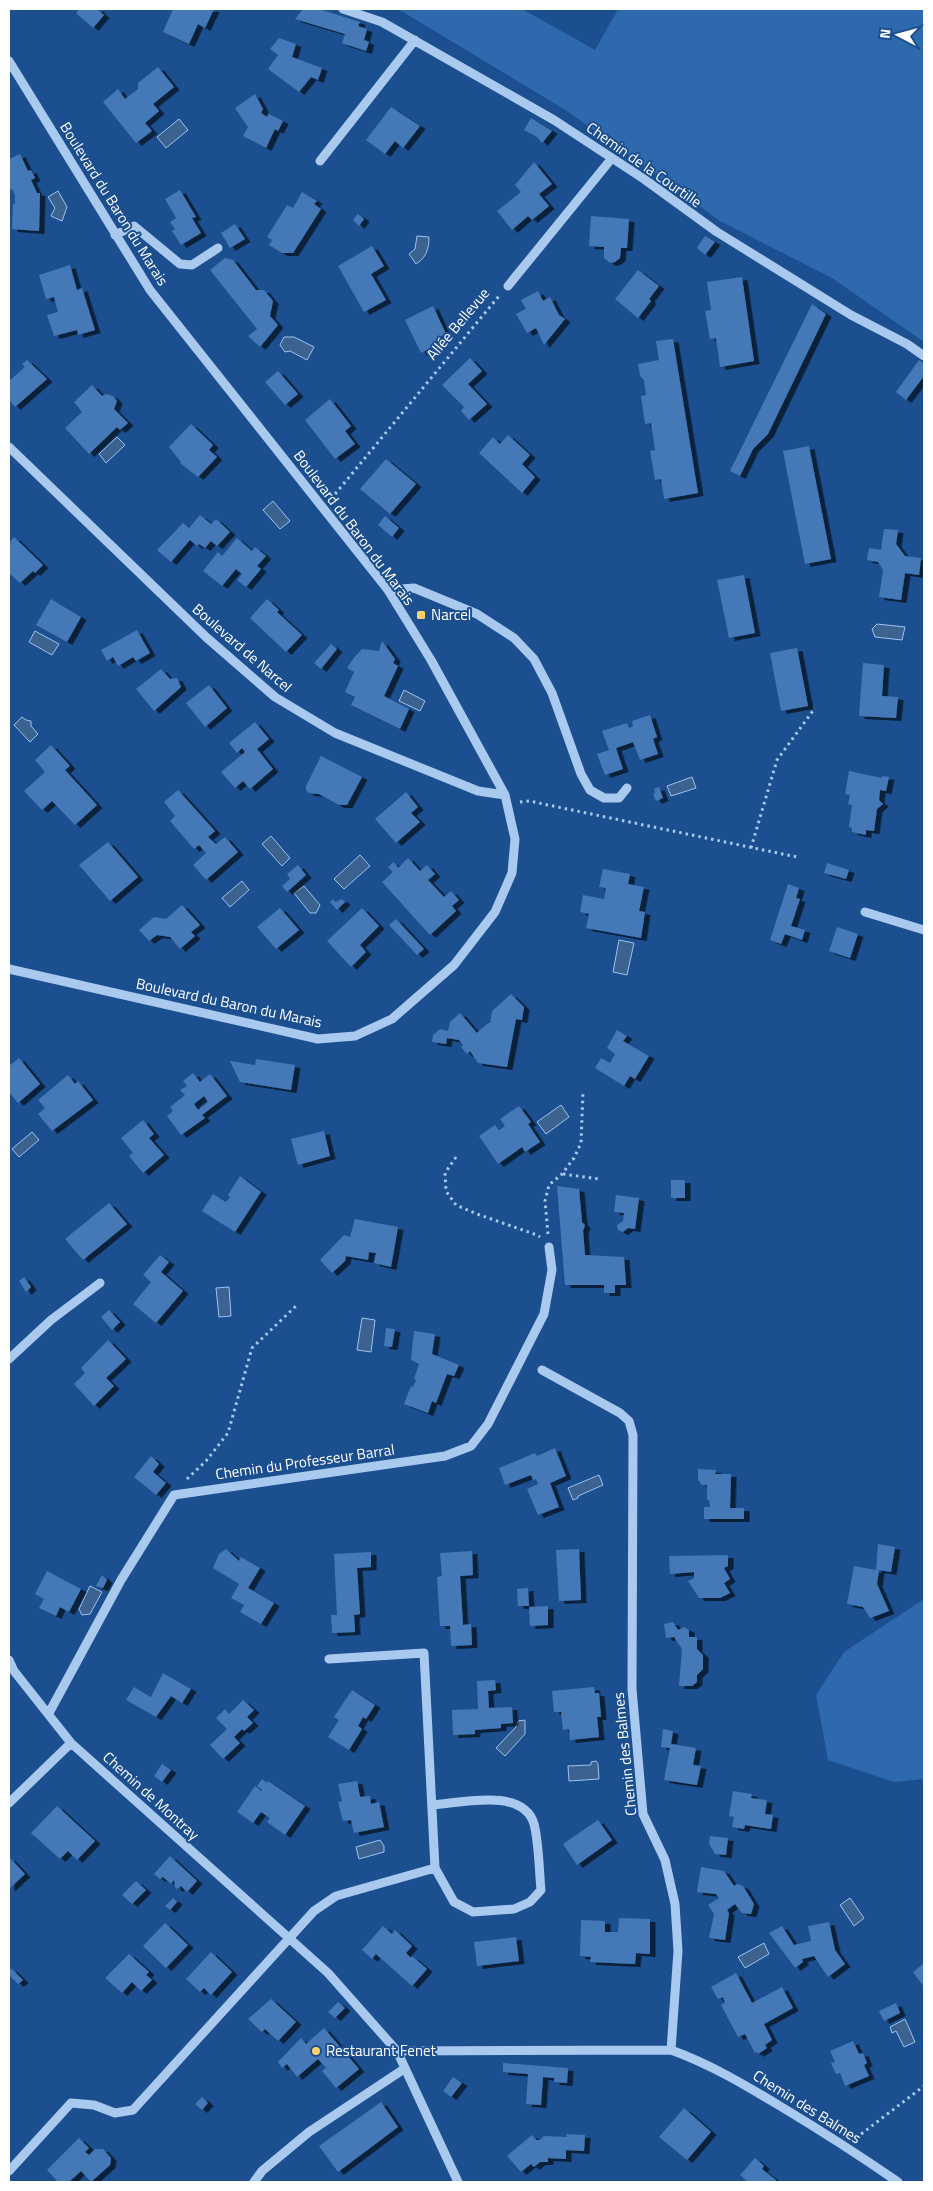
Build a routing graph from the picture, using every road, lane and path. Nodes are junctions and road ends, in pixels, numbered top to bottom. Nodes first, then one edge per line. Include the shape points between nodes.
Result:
1 (343, 9) edge
2 (415, 40) junction
3 (9, 60) edge
4 (612, 158) junction
5 (320, 161) dead end
6 (115, 235) junction
7 (218, 248) dead end
8 (508, 286) joint
9 (924, 356) edge
10 (9, 447) edge
11 (324, 508) junction
12 (388, 590) junction
13 (815, 708) dead end
14 (628, 788) dead end
15 (506, 800) junction
16 (751, 848) junction
17 (797, 857) dead end
18 (865, 912) dead end
19 (924, 930) edge
20 (9, 969) edge
21 (584, 1092) dead end
22 (456, 1157) dead end
23 (562, 1174) junction
24 (599, 1179) dead end
25 (550, 1247) junction
26 (100, 1283) dead end
27 (297, 1306) dead end
28 (9, 1359) edge
29 (542, 1370) dead end
30 (174, 1495) junction
31 (329, 1659) dead end
32 (9, 1660) edge
33 (49, 1713) junction
34 (71, 1743) junction
35 (9, 1802) edge
36 (432, 1805) junction
37 (435, 1868) junction
38 (290, 1940) junction
39 (672, 2050) junction
40 (397, 2051) junction
41 (404, 2069) junction
42 (924, 2086) edge
43 (846, 2146) junction
44 (9, 2171) edge
45 (254, 2182) edge
46 (458, 2182) edge
47 (898, 2182) edge

1 - 2 street, Chemin de la Courtille via 382,22
2 - 4 street, Chemin de la Courtille via 554,120
2 - 5 street
3 - 6 street, Boulevard du Baron du Marais
4 - 8 street, Allée Bellevue
4 - 9 street, Chemin de la Courtille via 717,232
6 - 7 street via 134,226 180,264 192,265
6 - 11 street, Boulevard du Baron du Marais via 150,290
8 - 11 path, Allée Bellevue
10 - 15 street, Boulevard de Narcel via 206,637 276,697 335,733
11 - 12 street, Boulevard du Baron du Marais
12 - 14 street via 414,588 477,614 514,638 534,659 552,693 590,790 604,798 619,798
12 - 15 street, Boulevard du Baron du Marais via 431,660
13 - 16 path via 777,760
15 - 16 path via 529,801
15 - 20 street, Boulevard du Baron du Marais via 516,839 512,873 495,912 454,965 392,1019 355,1036 318,1039
16 - 17 path
18 - 19 street
21 - 23 path via 581,1143
22 - 25 path via 445,1173 446,1191 456,1204 537,1234
23 - 24 path
23 - 25 path via 549,1185 545,1201
25 - 30 street, Chemin du Professeur Barral via 552,1270 544,1314 488,1424 471,1446 445,1456
26 - 28 street via 51,1320
27 - 30 path via 252,1348 228,1433
29 - 39 street, Chemin des Balmes via 620,1412 629,1421 634,1435 632,1690 643,1814 665,1860 675,1904 678,1950
30 - 33 street via 121,1580
31 - 36 street via 424,1653
32 - 33 street, Chemin de Montray via 14,1671
33 - 34 street, Chemin de Montray
34 - 35 street
34 - 38 street, Chemin de Montray
36 - 37 street
36 - 37 street via 501,1799 522,1806 533,1823 541,1890 530,1902 514,1909 473,1912 454,1902
37 - 38 street via 336,1896 314,1911
38 - 40 street, Chemin de Montray via 328,1973
38 - 44 street via 134,2110 115,2113 94,2105 71,2103
39 - 40 street, Chemin des Balmes
39 - 43 street, Chemin des Balmes via 701,2060
40 - 41 street, Chemin de Montray
41 - 45 street via 309,2132
41 - 46 street, Chemin de Montray
42 - 43 path
43 - 47 street, Chemin des Balmes

